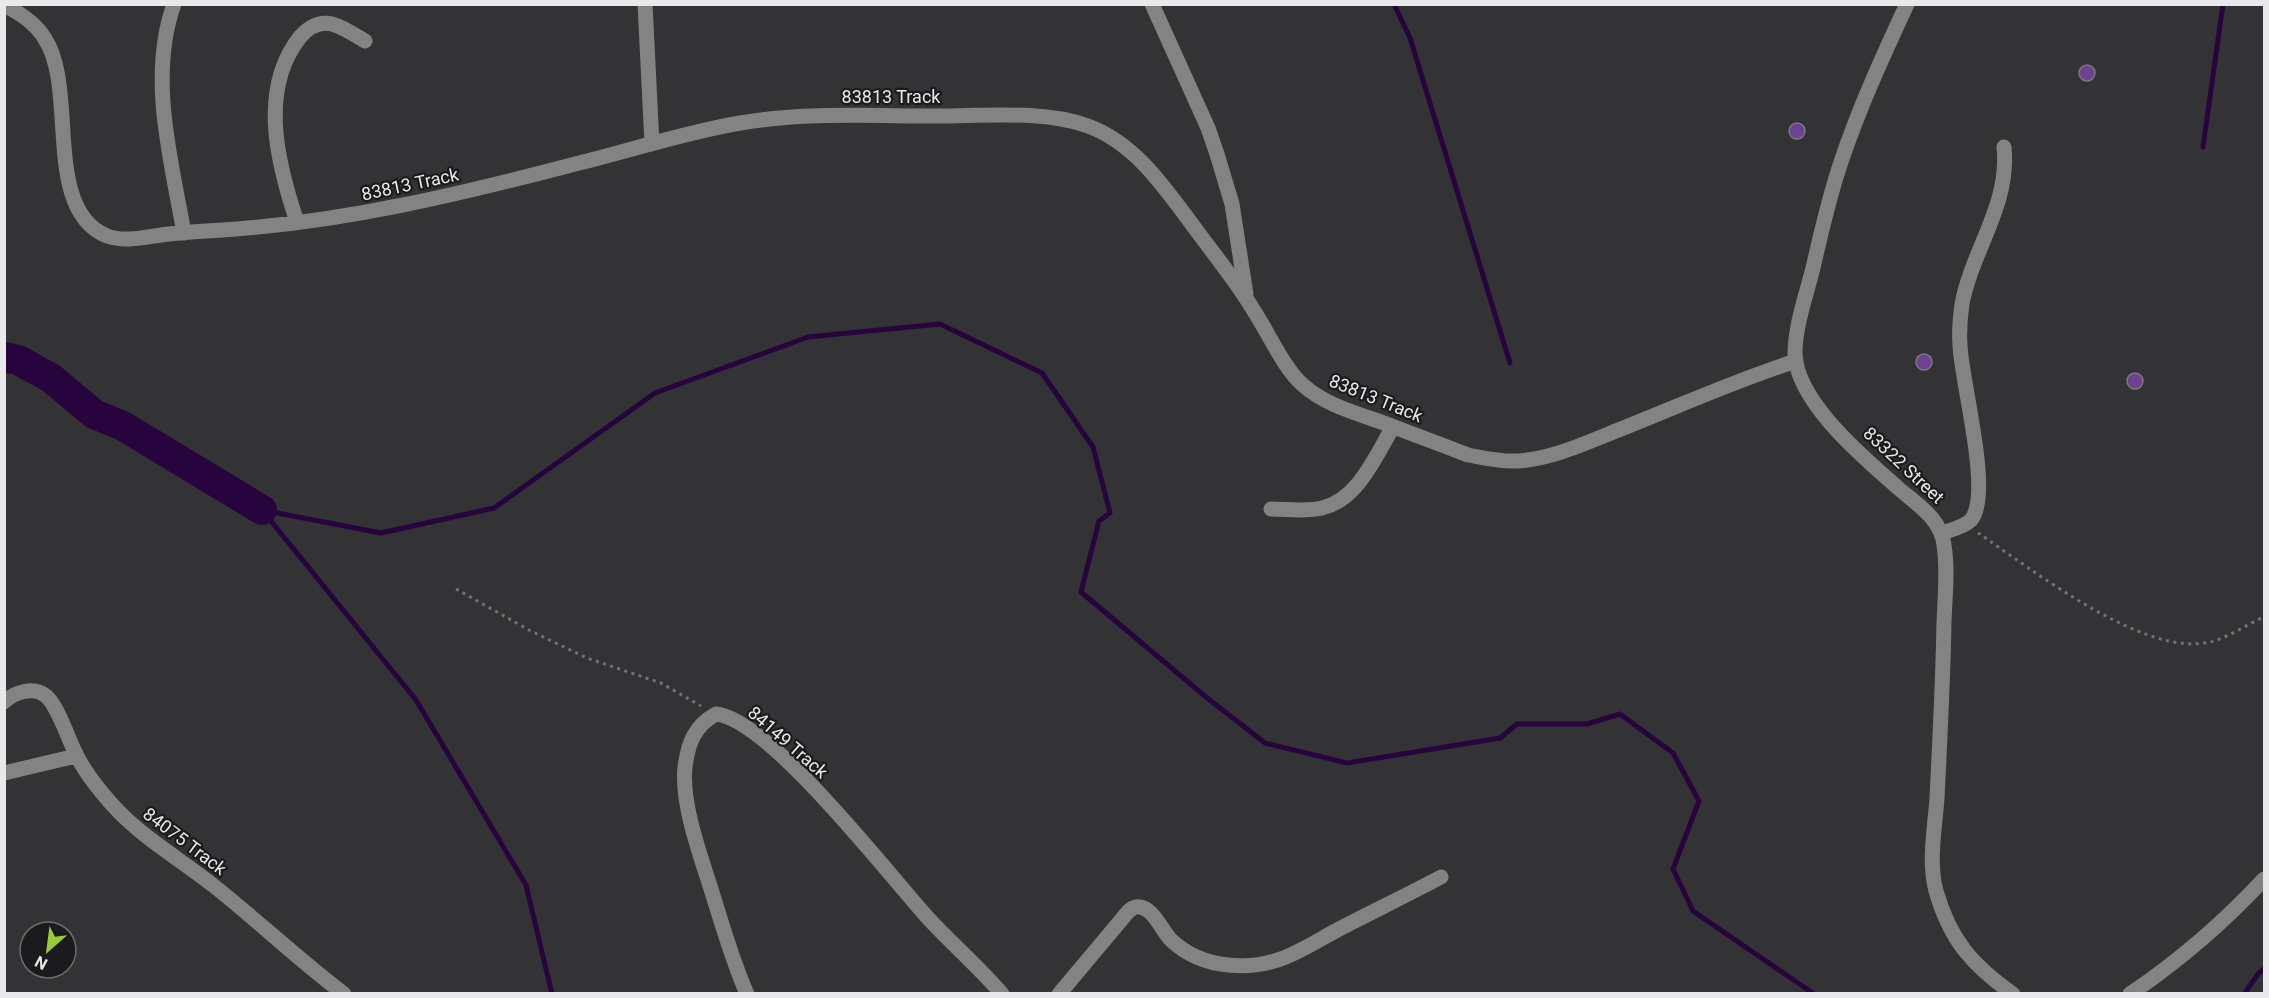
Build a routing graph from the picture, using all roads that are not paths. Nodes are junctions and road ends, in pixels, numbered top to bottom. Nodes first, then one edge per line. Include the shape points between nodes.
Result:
1 (174, 4) edge
2 (645, 4) edge
3 (1152, 4) edge
4 (1907, 4) edge
5 (4, 5) edge
6 (365, 41) dead end
7 (652, 144) junction
8 (2004, 147) dead end
9 (297, 222) junction
10 (184, 232) junction
11 (1246, 297) junction
12 (1796, 362) junction
13 (1393, 427) junction
14 (1271, 509) dead end
15 (1942, 533) junction
16 (4, 702) edge
17 (76, 756) junction
18 (4, 773) edge
19 (1442, 877) dead end
20 (2265, 879) edge
21 (344, 993) edge
22 (747, 993) edge
23 (1002, 993) edge
24 (1059, 993) edge
25 (2013, 993) edge
26 (2130, 993) edge

1 - 10 street via 163,45 162,83
2 - 7 street
3 - 11 street via 1217,154 1232,204
4 - 12 street, 83322 Street via 1841,162 1803,308
5 - 10 street, 83813 Track via 22,14 47,41 56,65 69,182 81,215 91,226 113,238
6 - 9 street via 332,24 313,26 296,42 281,74 276,118 279,156
7 - 9 street, 83813 Track via 444,197 353,216
7 - 11 street, 83813 Track via 740,123 822,116 1005,116 1089,126 1112,138 1165,187
8 - 15 street via 2006,164 1998,207 1967,288 1959,324 1978,484 1974,513 1965,524
9 - 10 street, 83813 Track
11 - 13 street, 83813 Track via 1294,377 1307,389 1344,409
12 - 13 street, 83813 Track via 1539,458 1516,461 1467,455
12 - 15 street, 83322 Street via 1806,390 1821,410 1870,463 1925,510
13 - 14 street via 1363,477 1339,501 1323,508
15 - 25 street, 83322 Street via 1946,559 1935,888 1954,937 1988,976
16 - 17 street, 84075 Track via 20,692 45,695
17 - 18 street
17 - 21 street, 84075 Track via 108,801 132,826
19 - 24 street via 1295,955 1260,964 1227,965 1195,957 1169,938 1146,909 1137,906
20 - 26 street via 2193,948
22 - 23 street, 84149 Track via 689,811 685,770 690,743 699,726 716,714 742,726 785,761

